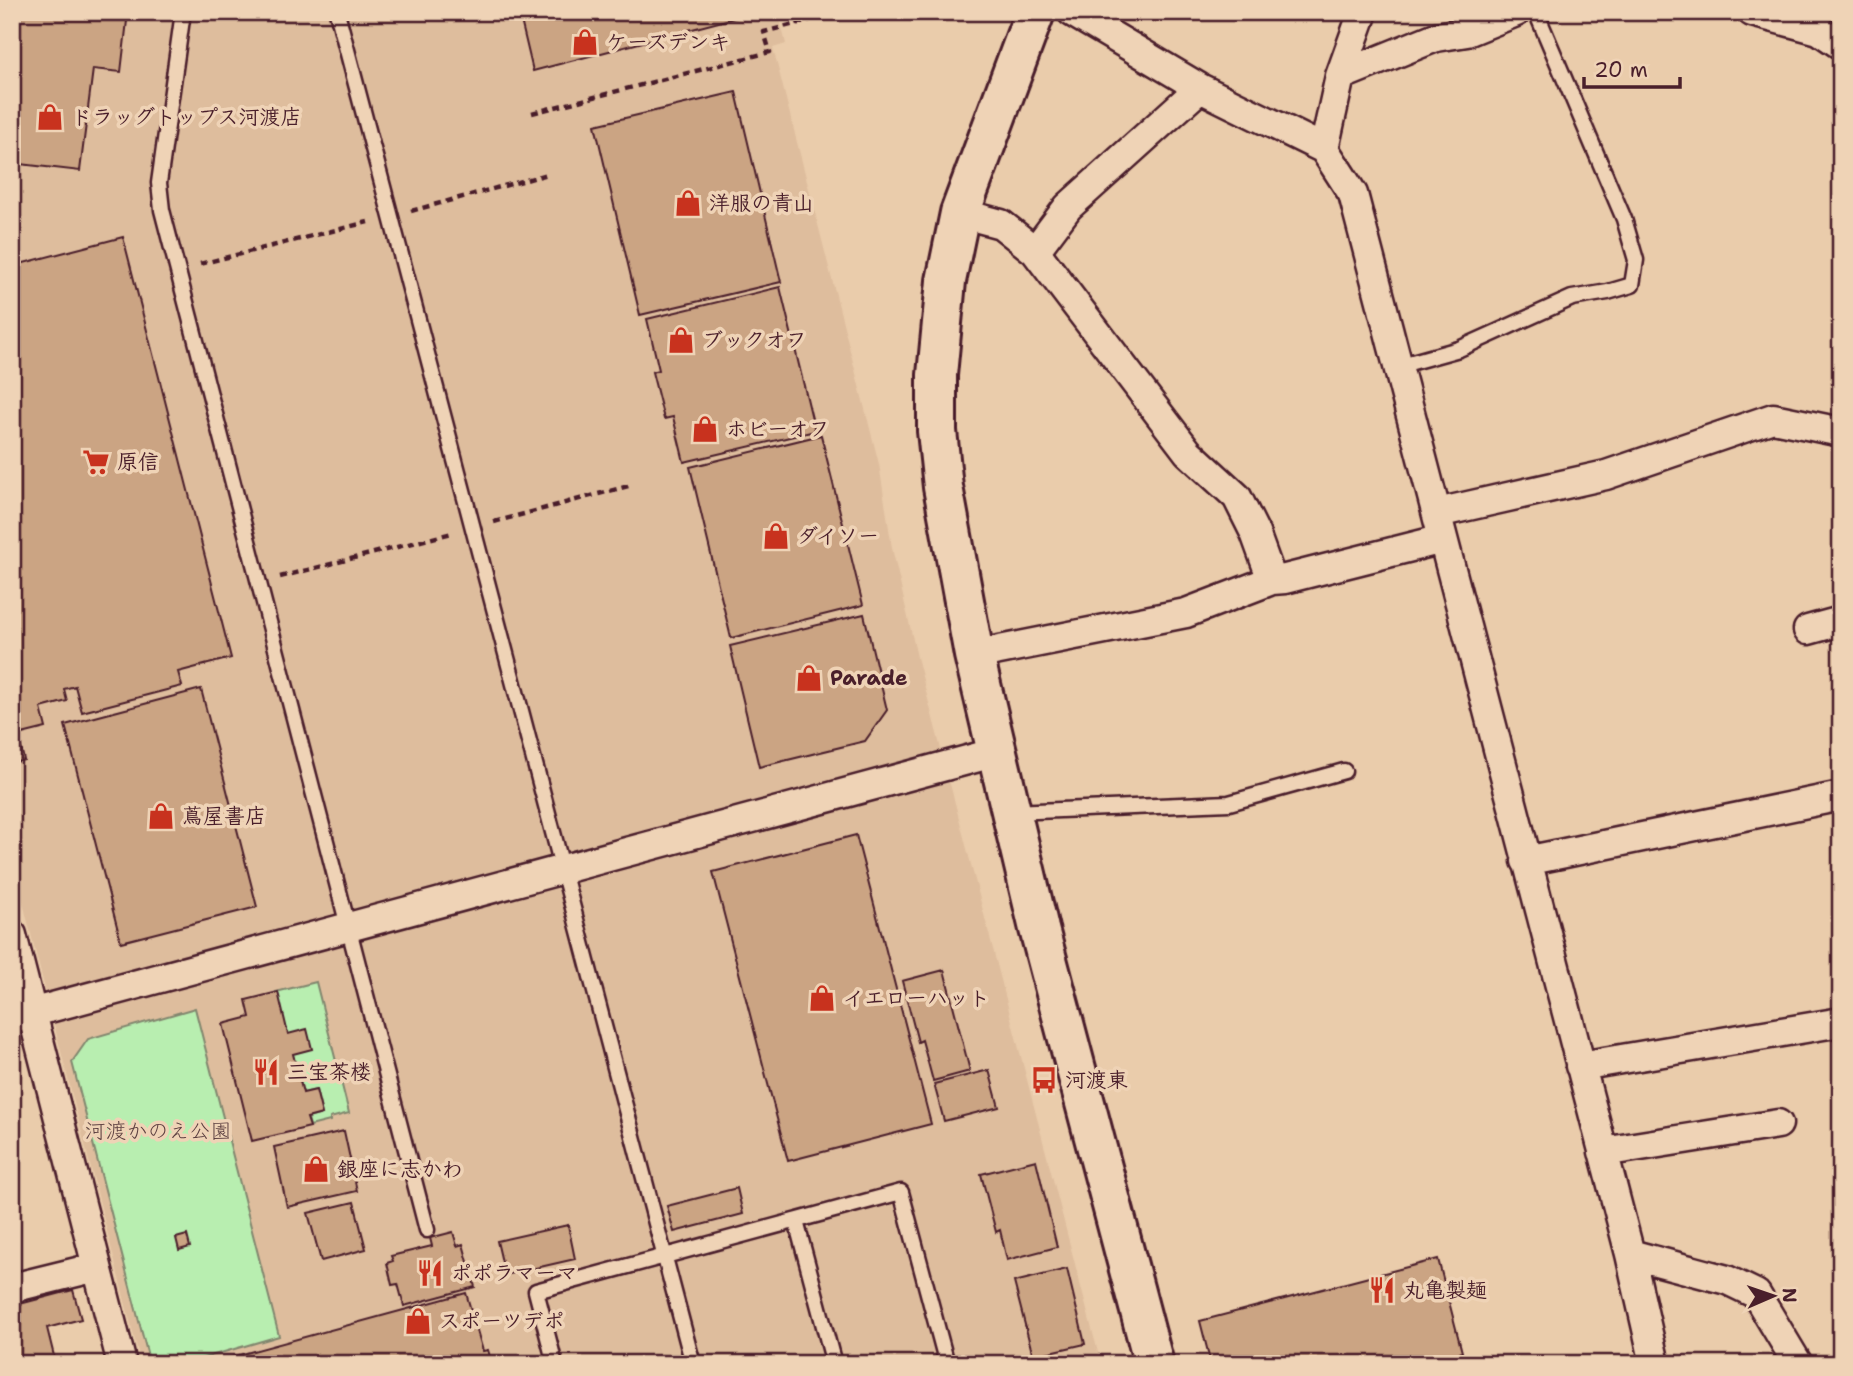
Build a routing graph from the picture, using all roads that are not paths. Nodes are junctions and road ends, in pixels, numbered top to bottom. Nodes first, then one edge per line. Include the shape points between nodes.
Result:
1 (183, 12) edge
2 (337, 12) edge
3 (1035, 12) edge
4 (1072, 12) edge
5 (1363, 12) edge
6 (1516, 12) edge
7 (1536, 12) edge
8 (1752, 12) edge
9 (1841, 45) edge
10 (1340, 76) junction
11 (1200, 88) junction
12 (1324, 149) junction
13 (960, 213) junction
14 (1035, 251) junction
15 (1398, 366) junction
16 (1841, 432) edge
17 (1440, 526) junction
18 (1272, 580) junction
19 (1841, 621) edge
20 (1808, 630) dead end
21 (974, 655) junction
22 (996, 752) junction
23 (1344, 771) dead end
24 (1841, 796) edge
25 (1010, 812) junction
26 (1526, 861) junction
27 (564, 869) junction
28 (348, 928) junction
29 (12, 935) edge
30 (23, 1015) edge
31 (1841, 1022) edge
32 (1580, 1066) junction
33 (1778, 1124) dead end
34 (1603, 1152) junction
35 (796, 1221) junction
36 (427, 1230) dead end
37 (1630, 1254) junction
38 (665, 1256) junction
39 (97, 1267) junction
40 (12, 1288) edge
41 (122, 1364) edge
42 (555, 1364) edge
43 (693, 1364) edge
44 (834, 1364) edge
45 (947, 1364) edge
46 (1154, 1364) edge
47 (1655, 1364) edge
48 (1798, 1364) edge

1 - 28 lane via 159,183 162,211
2 - 27 lane
3 - 13 street
4 - 11 street
5 - 10 street
6 - 10 street via 1467,32 1436,37
7 - 15 lane via 1624,219 1636,260 1632,285 1572,298 1459,349
8 - 9 street via 1819,30
10 - 12 street
11 - 12 street
11 - 14 street via 1068,206
12 - 15 street via 1353,194
13 - 14 street via 1001,224
13 - 21 street via 946,281 937,431
14 - 18 street via 1188,452 1237,497
15 - 17 street
16 - 17 street via 1773,418
17 - 18 street
17 - 26 street
18 - 21 street via 1186,613
19 - 20 street
21 - 22 street
22 - 25 street
22 - 27 street
23 - 25 lane via 1229,803
24 - 26 street
25 - 46 street
26 - 32 street
27 - 28 street
27 - 38 lane
28 - 30 street
28 - 36 lane
29 - 30 street
30 - 39 street
31 - 32 street
32 - 34 street
33 - 34 street
34 - 37 street
35 - 38 lane
35 - 44 lane
35 - 45 lane via 901,1192
37 - 47 street
37 - 48 street via 1727,1280 1756,1294
38 - 42 lane via 536,1290
38 - 43 lane
39 - 40 street
39 - 41 street

